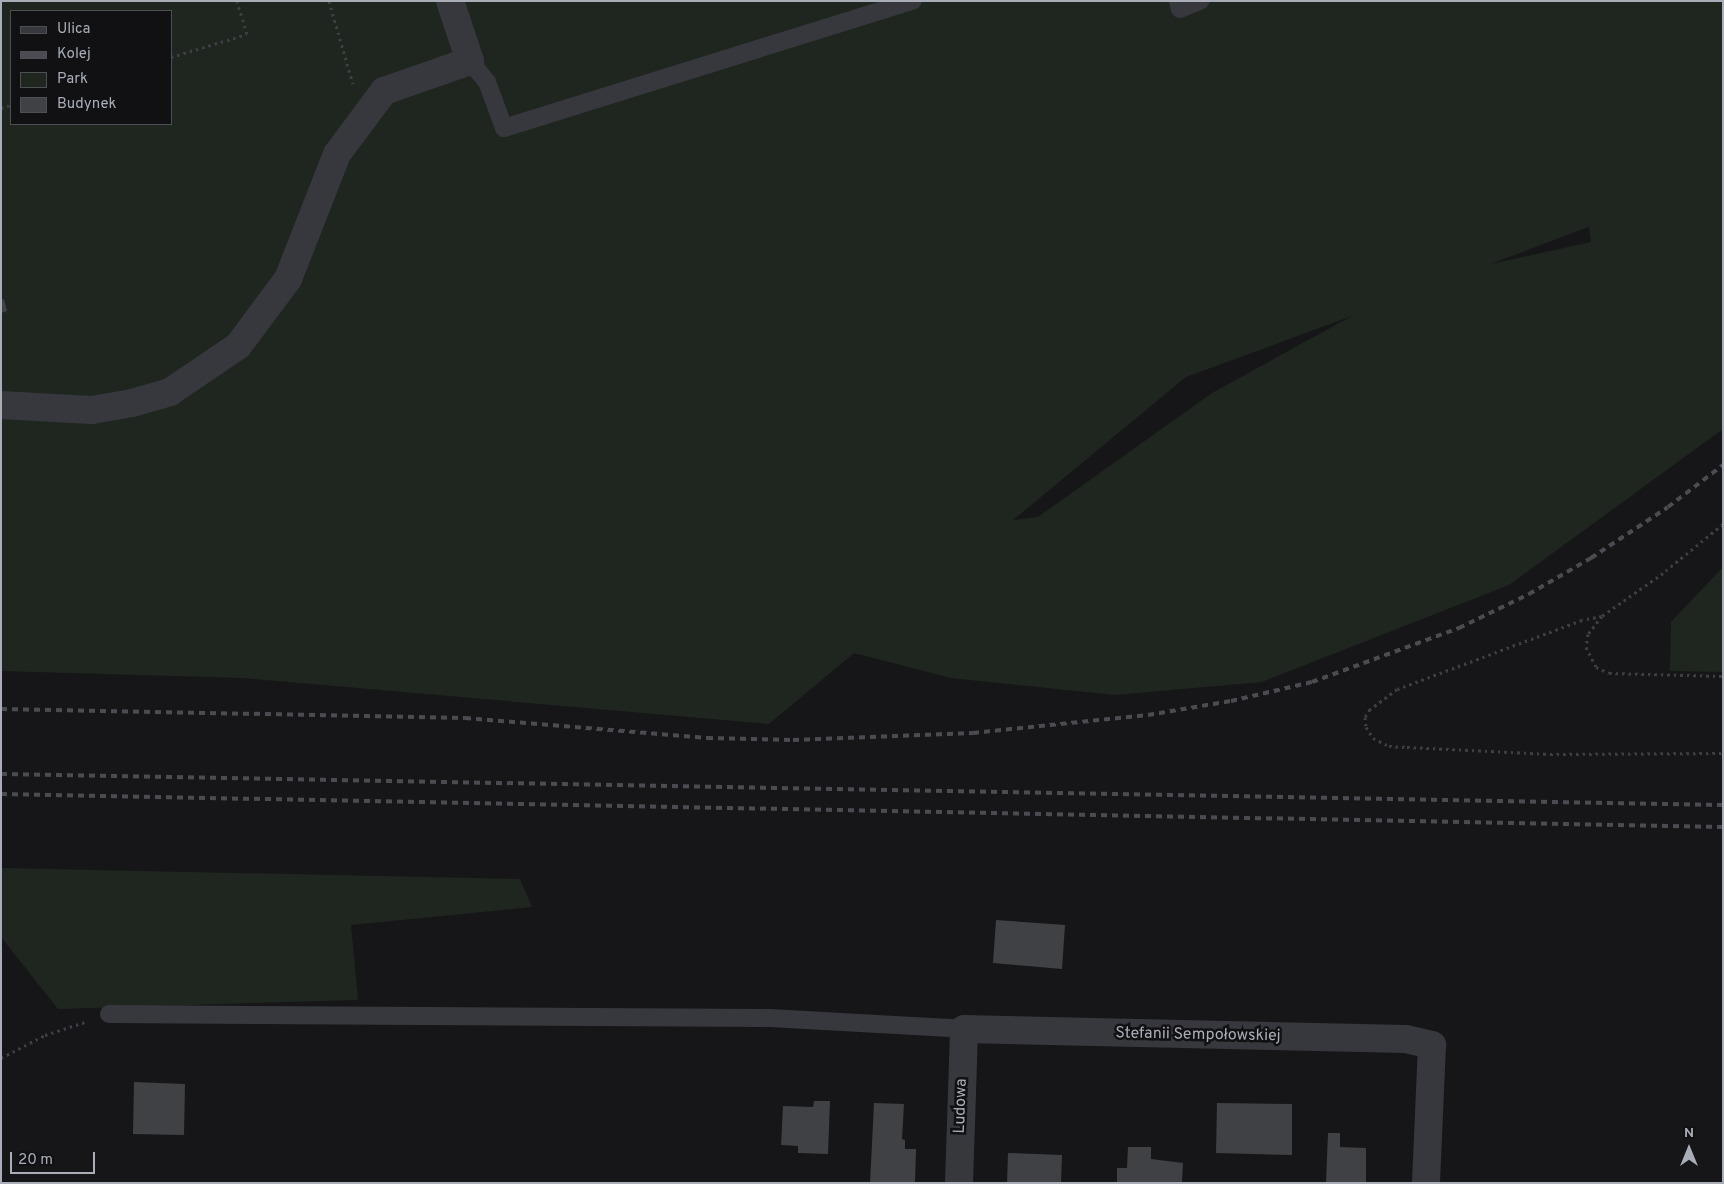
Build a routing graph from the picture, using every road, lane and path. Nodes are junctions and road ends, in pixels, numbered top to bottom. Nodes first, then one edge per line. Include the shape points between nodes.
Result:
1 (237, 1) edge
2 (329, 1) edge
3 (450, 1) edge
4 (912, 1) edge
5 (1178, 1) edge
6 (1200, 1) edge
7 (172, 57) edge
8 (470, 61) junction
9 (353, 94) dead end
10 (1, 405) edge
11 (1723, 524) edge
12 (1602, 616) junction
13 (1723, 676) edge
14 (1723, 753) edge
15 (109, 1014) joint
16 (964, 1029) junction
17 (1, 1058) edge
18 (959, 1183) edge
19 (1426, 1183) edge

1 - 7 path via 247,34
2 - 9 path via 352,73
3 - 8 street
4 - 8 lane via 504,128 486,82
5 - 6 lane via 1180,9
8 - 10 street via 384,91 337,154 288,279 238,346 170,392 132,403 92,410
11 - 12 path via 1663,573
12 - 13 path via 1588,634 1586,647 1596,667 1621,674
12 - 14 path via 1582,620 1397,690 1370,709 1365,718 1366,728 1373,738 1398,746 1550,754
15 - 16 lane via 770,1018
15 - 17 path via 45,1035
16 - 18 street, Ludowa
16 - 19 street, Stefanii Sempołowskiej via 1406,1039 1432,1045

